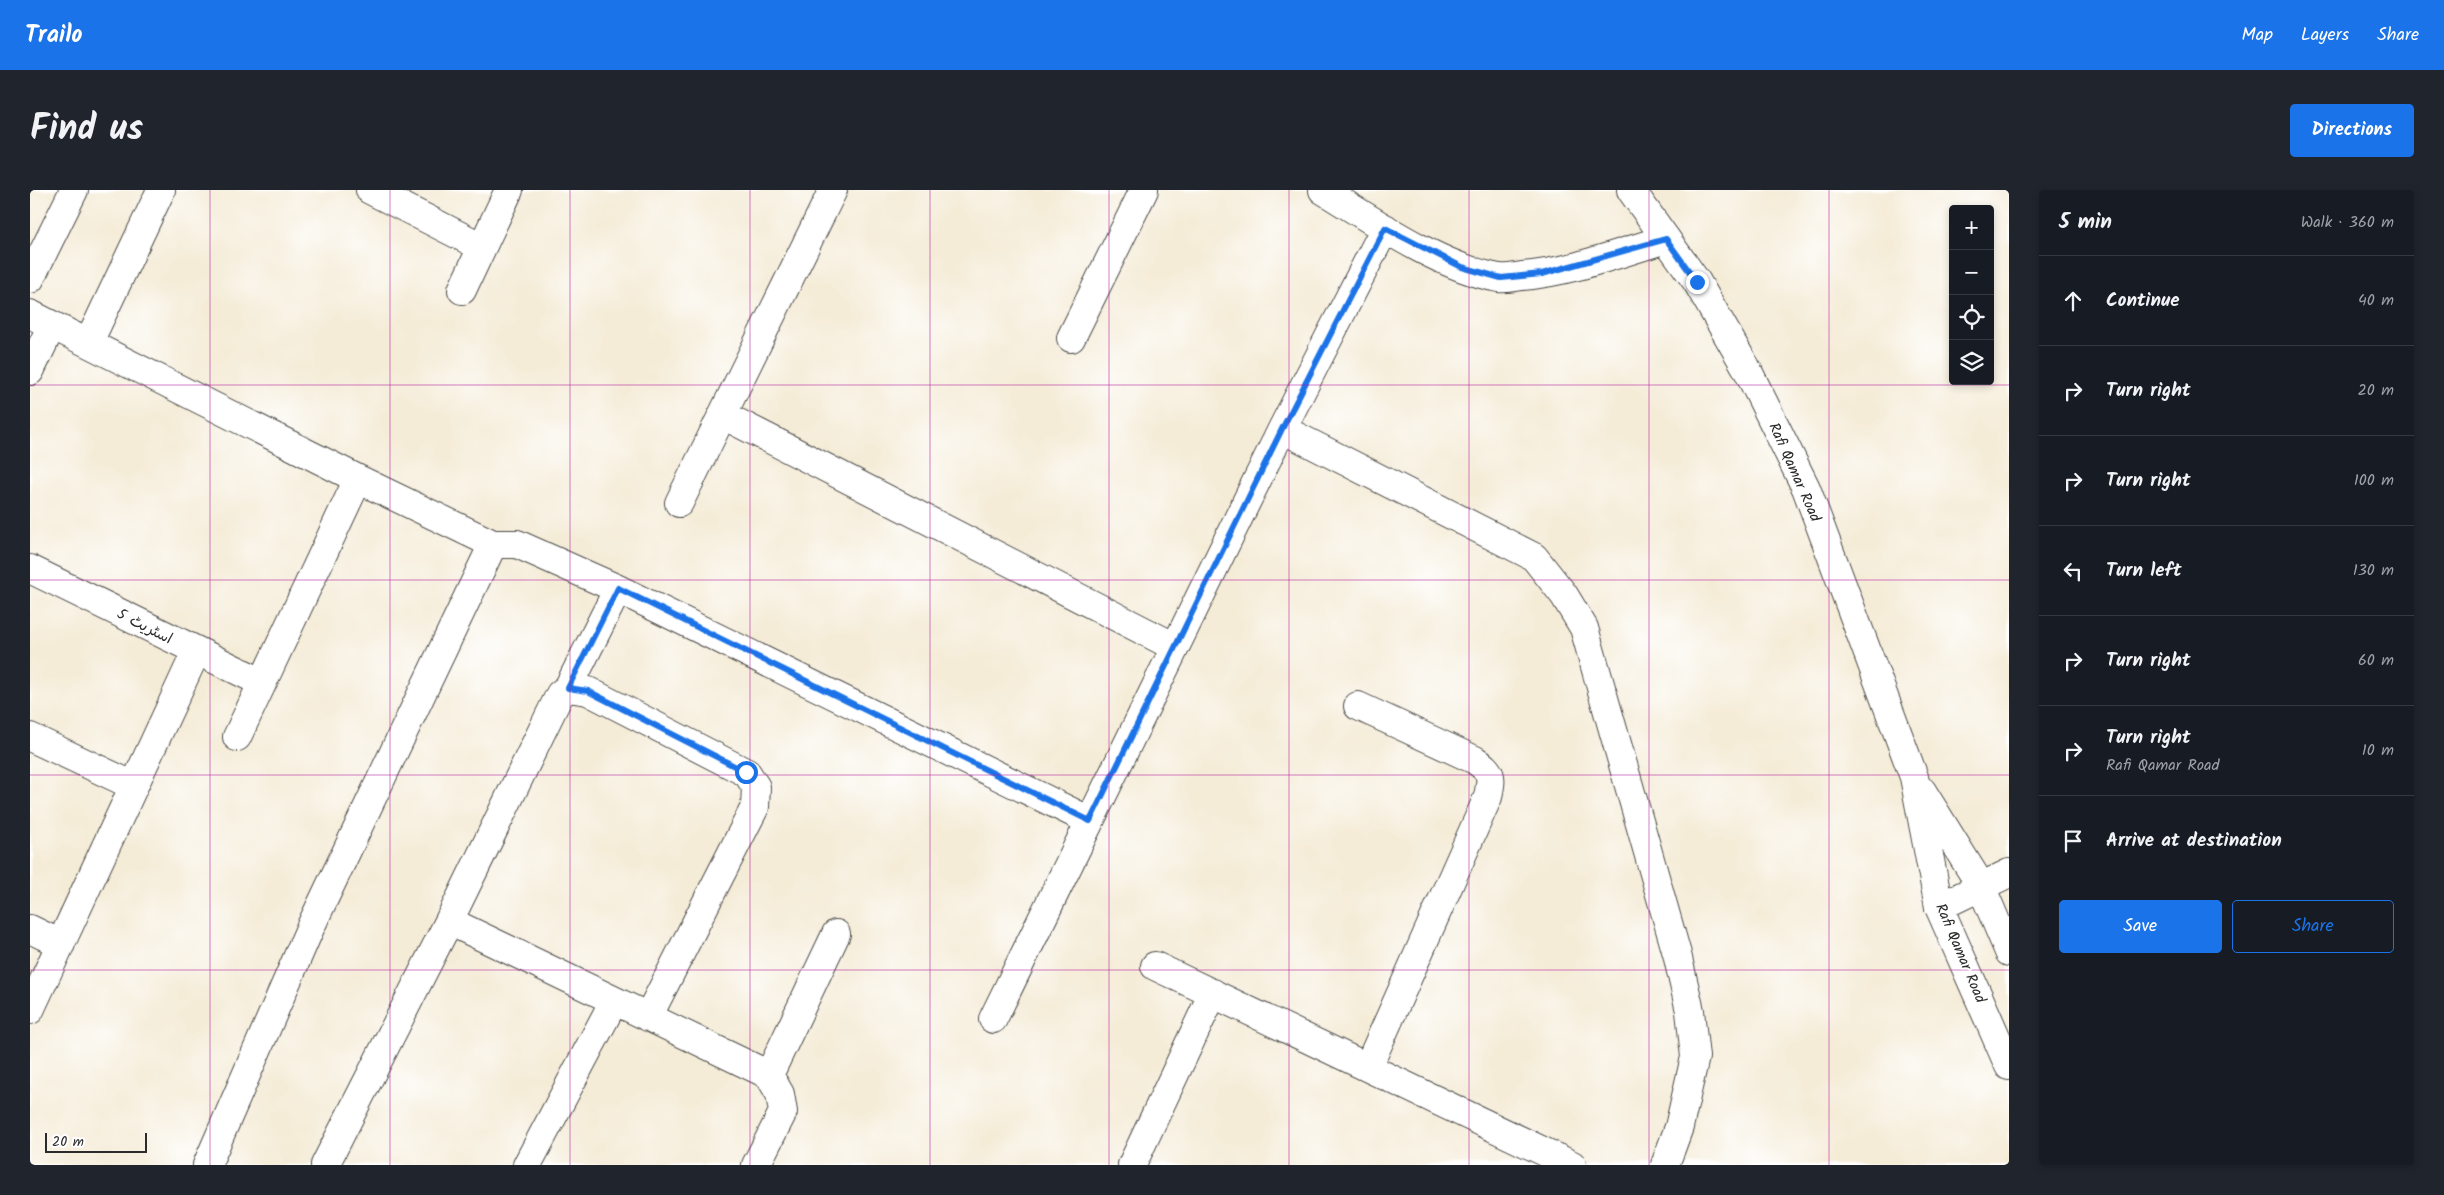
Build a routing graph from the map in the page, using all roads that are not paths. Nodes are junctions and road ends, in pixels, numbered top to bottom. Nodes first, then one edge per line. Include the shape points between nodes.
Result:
1 (74, 190) edge
2 (161, 190) edge
3 (370, 190) edge
4 (509, 190) edge
5 (833, 190) edge
6 (1144, 190) edge
7 (1323, 190) edge
8 (1631, 190) edge
9 (1385, 228) junction
10 (1666, 239) junction
11 (482, 247) junction
12 (30, 279) edge
13 (462, 290) dead end
14 (41, 319) edge
15 (1071, 338) dead end
16 (89, 342) junction
17 (30, 371) edge
18 (724, 415) junction
19 (1282, 429) junction
20 (358, 479) junction
21 (679, 503) dead end
22 (493, 544) junction
23 (30, 569) edge
24 (618, 588) junction
25 (1175, 647) junction
26 (196, 652) junction
27 (261, 682) junction
28 (568, 688) junction
29 (1358, 706) dead end
30 (237, 737) dead end
31 (30, 738) edge
32 (1914, 777) junction
33 (134, 786) junction
34 (1090, 821) junction
35 (2009, 873) edge
36 (1981, 886) junction
37 (1939, 907) junction
38 (449, 921) junction
39 (30, 929) edge
40 (836, 934) dead end
41 (61, 944) junction
42 (2009, 952) edge
43 (1155, 966) dead end
44 (1213, 994) junction
45 (614, 1001) junction
46 (30, 1010) edge
47 (648, 1017) junction
48 (993, 1019) dead end
49 (2009, 1066) edge
50 (1368, 1067) junction
51 (769, 1075) junction
52 (206, 1165) edge
53 (325, 1165) edge
54 (527, 1165) edge
55 (756, 1165) edge
56 (1132, 1165) edge
57 (1572, 1165) edge
58 (1665, 1165) edge

1 - 12 street
2 - 16 street
3 - 11 street
4 - 11 street
5 - 18 street
6 - 15 street
7 - 9 street
8 - 10 street, Rafi Qamar Road
9 - 10 street via 1462,267 1501,278 1542,274
9 - 19 street
10 - 32 street, Rafi Qamar Road via 1697,282 1747,369 1806,488
11 - 13 street
14 - 16 street
14 - 17 street
16 - 20 street
18 - 21 street
18 - 25 street
19 - 25 street
19 - 58 street via 1534,557 1564,594 1584,628 1677,954 1690,1011 1695,1057 1679,1127
20 - 22 street
20 - 27 street
22 - 24 street via 517,544
22 - 52 street via 311,926
23 - 26 street, اسٹریٹ 5
24 - 28 street
24 - 34 street
25 - 34 street
26 - 27 street, اسٹریٹ 5
26 - 33 street
27 - 30 street
28 - 38 street via 560,694
28 - 47 street via 588,691 746,772 756,787 756,807
29 - 50 street via 1475,760 1488,769 1491,780 1488,797
31 - 33 street
32 - 36 street, Rafi Qamar Road
32 - 37 street, Rafi Qamar Road
33 - 41 street
34 - 48 street
35 - 36 street
36 - 37 street
36 - 42 street, Rafi Qamar Road
37 - 49 street, Rafi Qamar Road
38 - 45 street
38 - 53 street
39 - 41 street
40 - 51 street
41 - 46 street
43 - 44 street
44 - 50 street
44 - 56 street
45 - 47 street
45 - 54 street
47 - 51 street
50 - 57 street
51 - 55 street via 780,1094 782,1112

